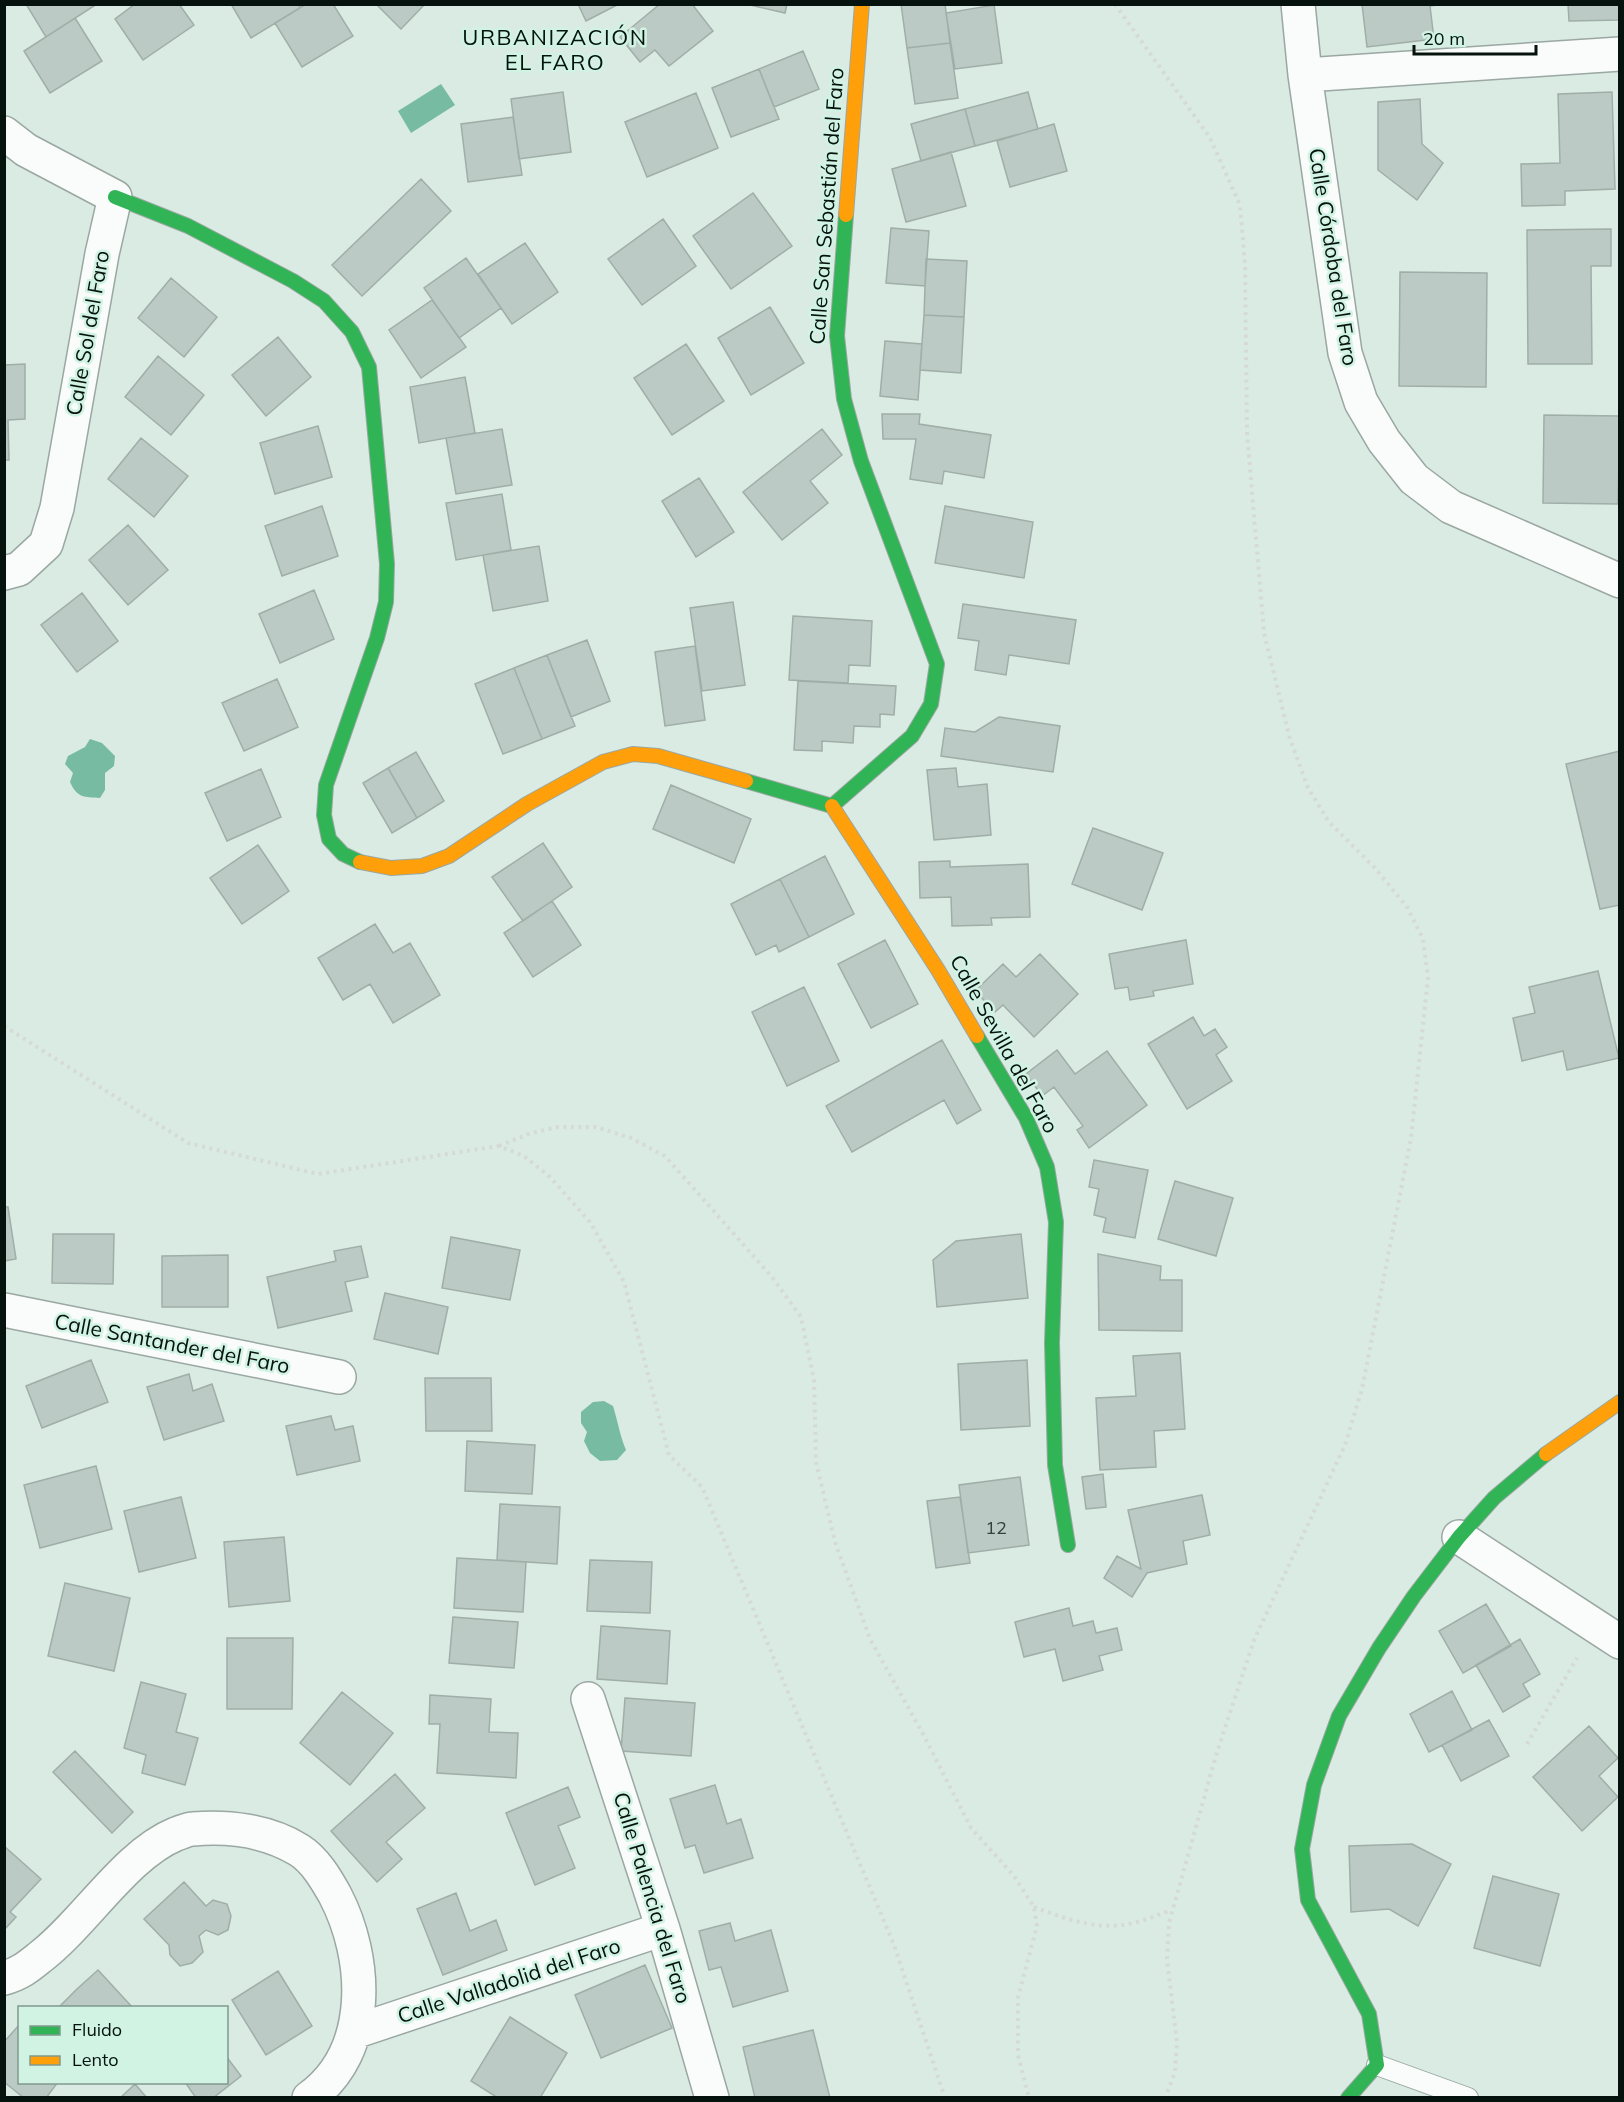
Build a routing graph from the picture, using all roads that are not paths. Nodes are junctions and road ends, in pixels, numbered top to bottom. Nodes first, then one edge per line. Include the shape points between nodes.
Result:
1 (862, 4) edge
2 (1298, 4) edge
3 (1620, 54) edge
4 (1305, 75) junction
5 (4, 133) edge
6 (115, 197) junction
7 (4, 573) edge
8 (1620, 581) edge
9 (832, 806) junction
10 (4, 1310) edge
11 (339, 1377) dead end
12 (1620, 1402) edge
13 (1459, 1537) junction
14 (1068, 1545) dead end
15 (1607, 1634) edge
16 (588, 1699) dead end
17 (663, 1929) junction
18 (4, 1978) edge
19 (354, 2032) junction
20 (1377, 2065) junction
21 (309, 2097) edge
22 (712, 2097) edge
23 (1348, 2097) edge
24 (1468, 2097) edge

1 - 9 street, Calle San Sebastián del Faro via 837,336 844,399 861,461 936,664 931,704 912,736
2 - 4 street, Calle Córdoba del Faro
3 - 4 street
4 - 8 street, Calle Córdoba del Faro via 1345,353 1361,402 1384,441 1414,479 1451,507
5 - 6 street via 27,150
6 - 7 street, Calle Sol del Faro via 57,508 46,544 19,569
6 - 9 street via 188,226 324,301 352,332 369,367 387,564 386,602 326,785 324,815 329,839 343,854 364,864 390,868 422,866 449,856 527,804 603,762 633,754 658,756
9 - 14 street, Calle Sevilla del Faro via 944,979 1026,1118 1047,1167 1056,1222 1055,1465
10 - 11 street, Calle Santander del Faro
12 - 13 street via 1536,1462 1494,1498
13 - 15 street
13 - 20 street via 1403,1613 1339,1716 1314,1785 1302,1849 1308,1900 1369,2014
16 - 17 street, Calle Palencia del Faro
17 - 19 street, Calle Valladolid del Faro
17 - 22 street, Calle Palencia del Faro
18 - 19 street via 18,1974 58,1944 157,1842 191,1829 236,1829 275,1838 300,1851 325,1876 346,1916 356,1957 360,1997
19 - 21 street via 341,2064
20 - 23 street
20 - 24 lane

